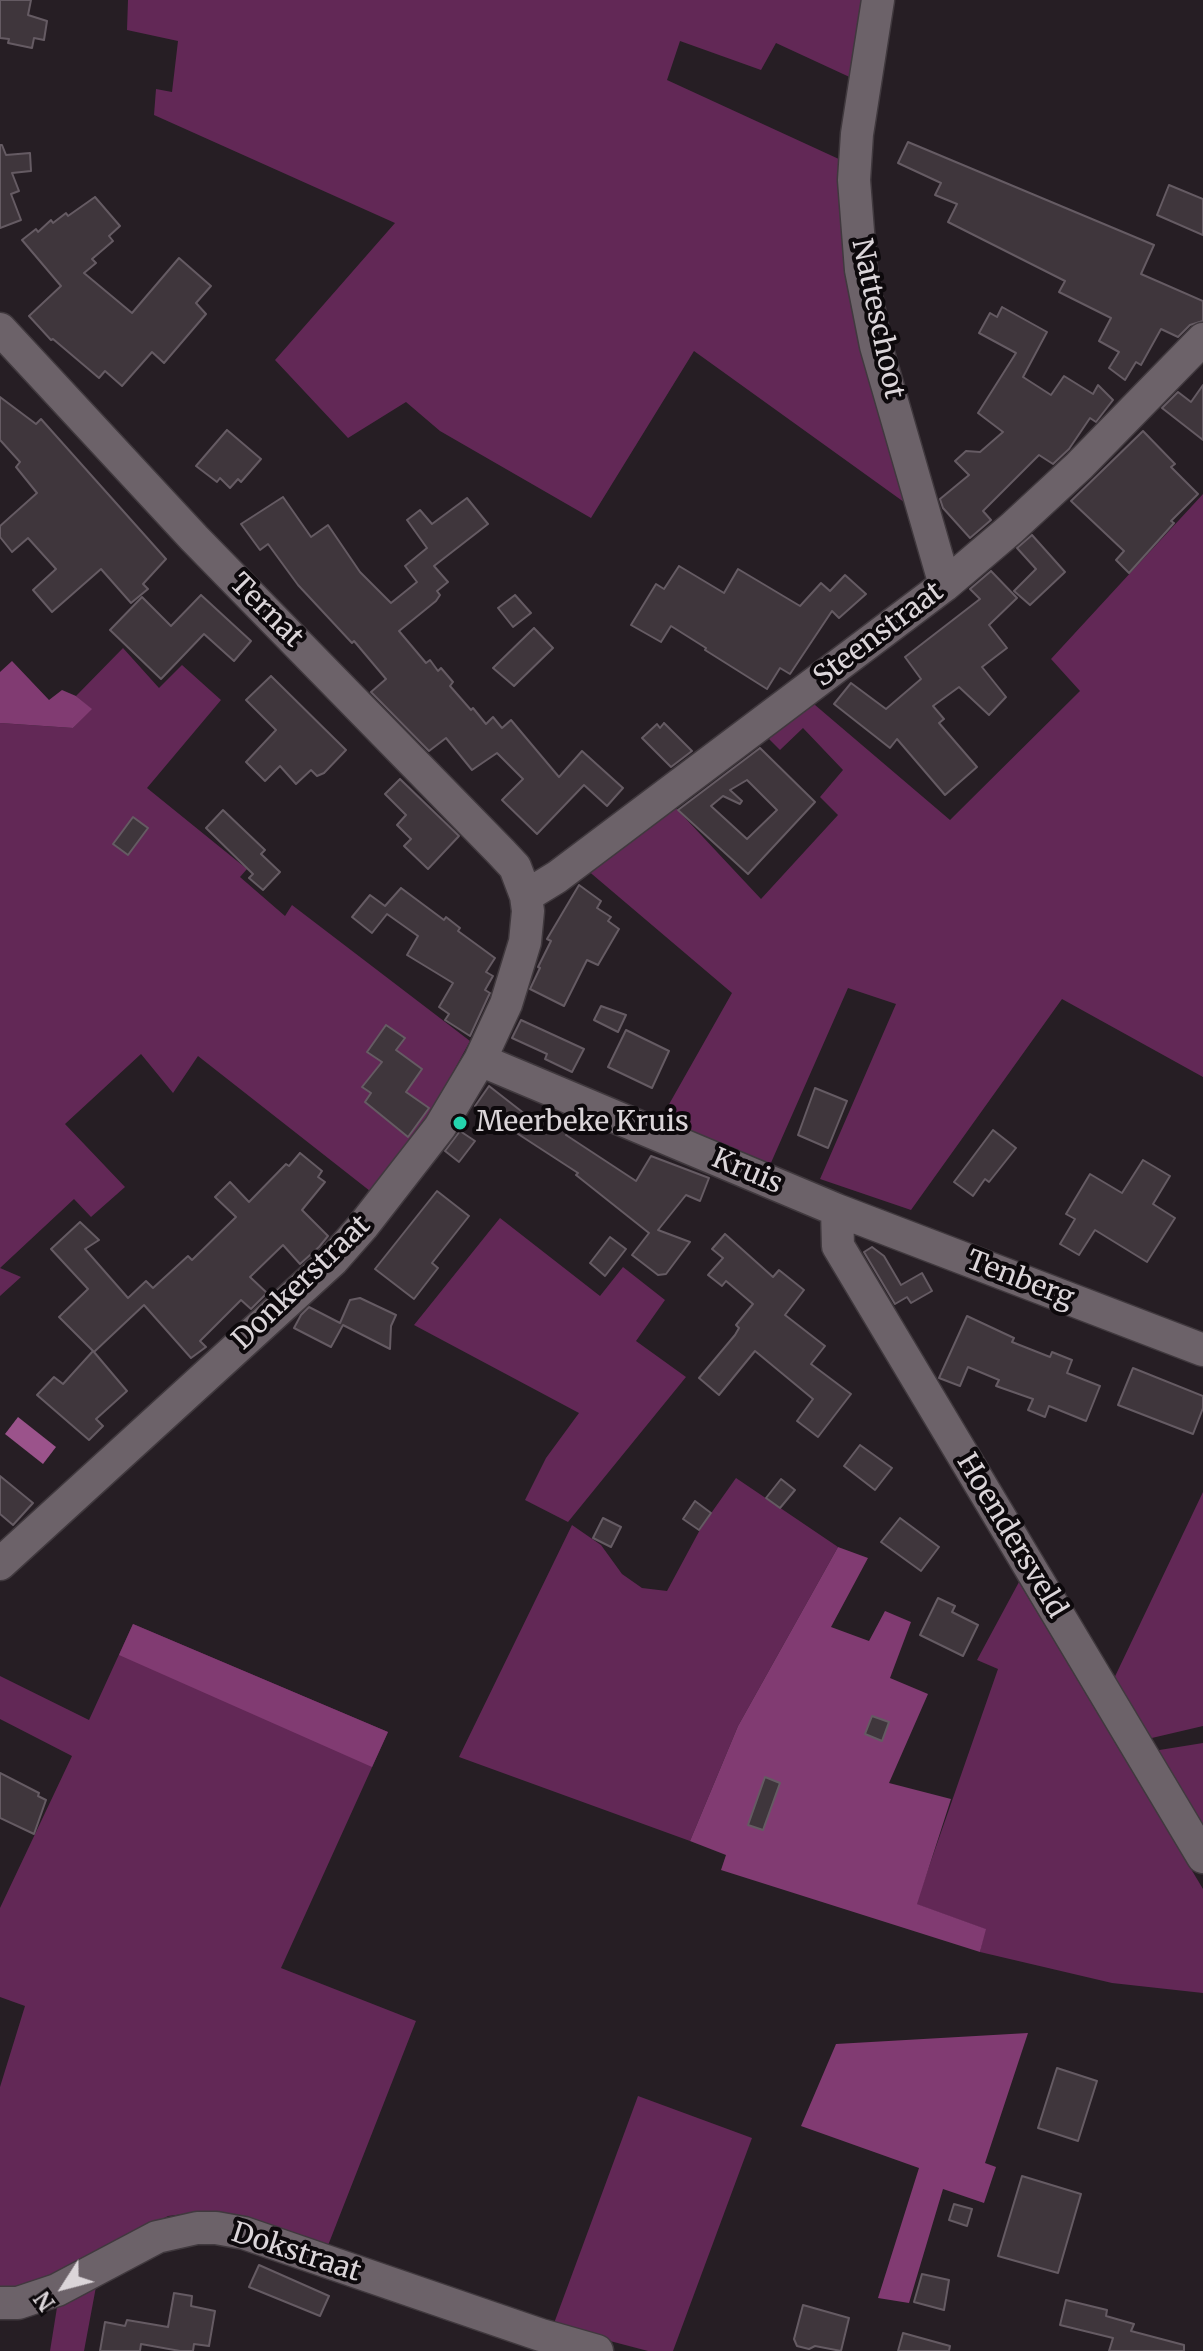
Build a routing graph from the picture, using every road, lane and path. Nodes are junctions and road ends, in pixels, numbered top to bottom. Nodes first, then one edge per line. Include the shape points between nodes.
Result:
1 (878, 0) edge
2 (0, 329) edge
3 (1203, 339) edge
4 (945, 585) junction
5 (526, 896) junction
6 (480, 1060) junction
7 (837, 1210) junction
8 (1203, 1350) edge
9 (0, 1564) edge
10 (1203, 1857) edge
11 (0, 2303) edge
12 (597, 2351) edge

1 - 4 street, Natteschoot via 854,180 861,270 876,346
2 - 5 street, Ternat via 194,538 491,841 515,867
3 - 4 street, Steenstraat via 1079,466
4 - 5 street, Steenstraat
5 - 6 street, Donkerstraat via 525,942 506,1004
6 - 7 street, Kruis
6 - 9 street, Donkerstraat via 440,1127 333,1260
7 - 8 street, Tenberg
7 - 10 street, Hoendersveld via 838,1246
11 - 12 street, Dokstraat via 18,2303 57,2290 157,2237 216,2228

